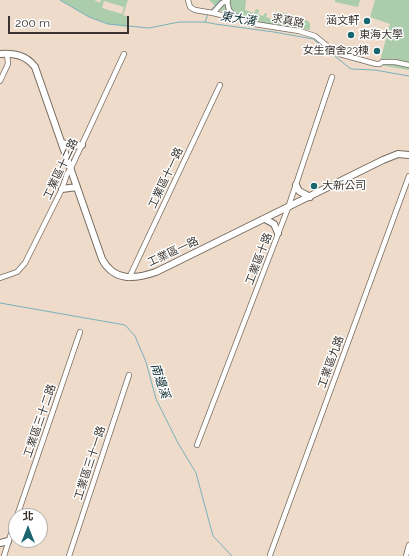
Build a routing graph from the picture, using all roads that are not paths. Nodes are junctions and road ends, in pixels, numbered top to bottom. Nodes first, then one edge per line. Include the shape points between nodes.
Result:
1 (188, 0) edge
2 (228, 0) edge
3 (213, 13) junction
4 (238, 19) junction
5 (0, 54) edge
6 (7, 54) junction
7 (124, 54) dead end
8 (409, 65) edge
9 (332, 76) dead end
10 (0, 81) edge
11 (220, 85) dead end
12 (63, 143) junction
13 (82, 145) junction
14 (409, 155) edge
15 (71, 168) junction
16 (409, 176) edge
17 (296, 184) junction
18 (77, 187) junction
19 (62, 189) junction
20 (310, 197) junction
21 (288, 208) junction
22 (265, 219) junction
23 (278, 233) junction
24 (0, 278) edge
25 (129, 278) junction
26 (80, 332) dead end
27 (129, 375) dead end
28 (197, 445) dead end
29 (19, 508) edge
30 (8, 541) joint
31 (0, 543) edge
32 (409, 545) edge
33 (270, 555) edge
34 (4, 556) edge
35 (69, 556) edge
36 (406, 556) edge

1 - 3 street, 求真路 via 192,9
2 - 3 street
2 - 4 street via 229,10
3 - 4 street, 求真路
4 - 8 street, 求真路 via 315,36 336,53 376,64 395,62
5 - 6 street
6 - 10 street via 8,64
6 - 12 street via 22,56 35,67
7 - 13 street, 工業區十二路
9 - 17 street, 工業區十路
11 - 25 street, 工業區十一路
12 - 13 street via 72,146
12 - 15 street
13 - 15 street, 工業區十二路
14 - 20 street, 工業區一路 via 398,154 383,160
15 - 18 street
15 - 19 street, 工業區十二路
16 - 33 street, 工業區九路
17 - 20 street via 299,191
17 - 21 street, 工業區十路
18 - 19 street
18 - 25 street via 104,263 111,270
19 - 24 street, 工業區十二路 via 22,268
20 - 21 street, 工業區一路
21 - 22 street, 工業區一路
21 - 23 street, 工業區十路
22 - 23 street via 274,224
22 - 25 street, 工業區一路 via 156,272
23 - 28 street, 工業區十路
26 - 29 street, 工業區三十二路
27 - 35 street, 工業區三十一路
30 - 31 street
30 - 34 street, 工業區三十二路
32 - 36 street

